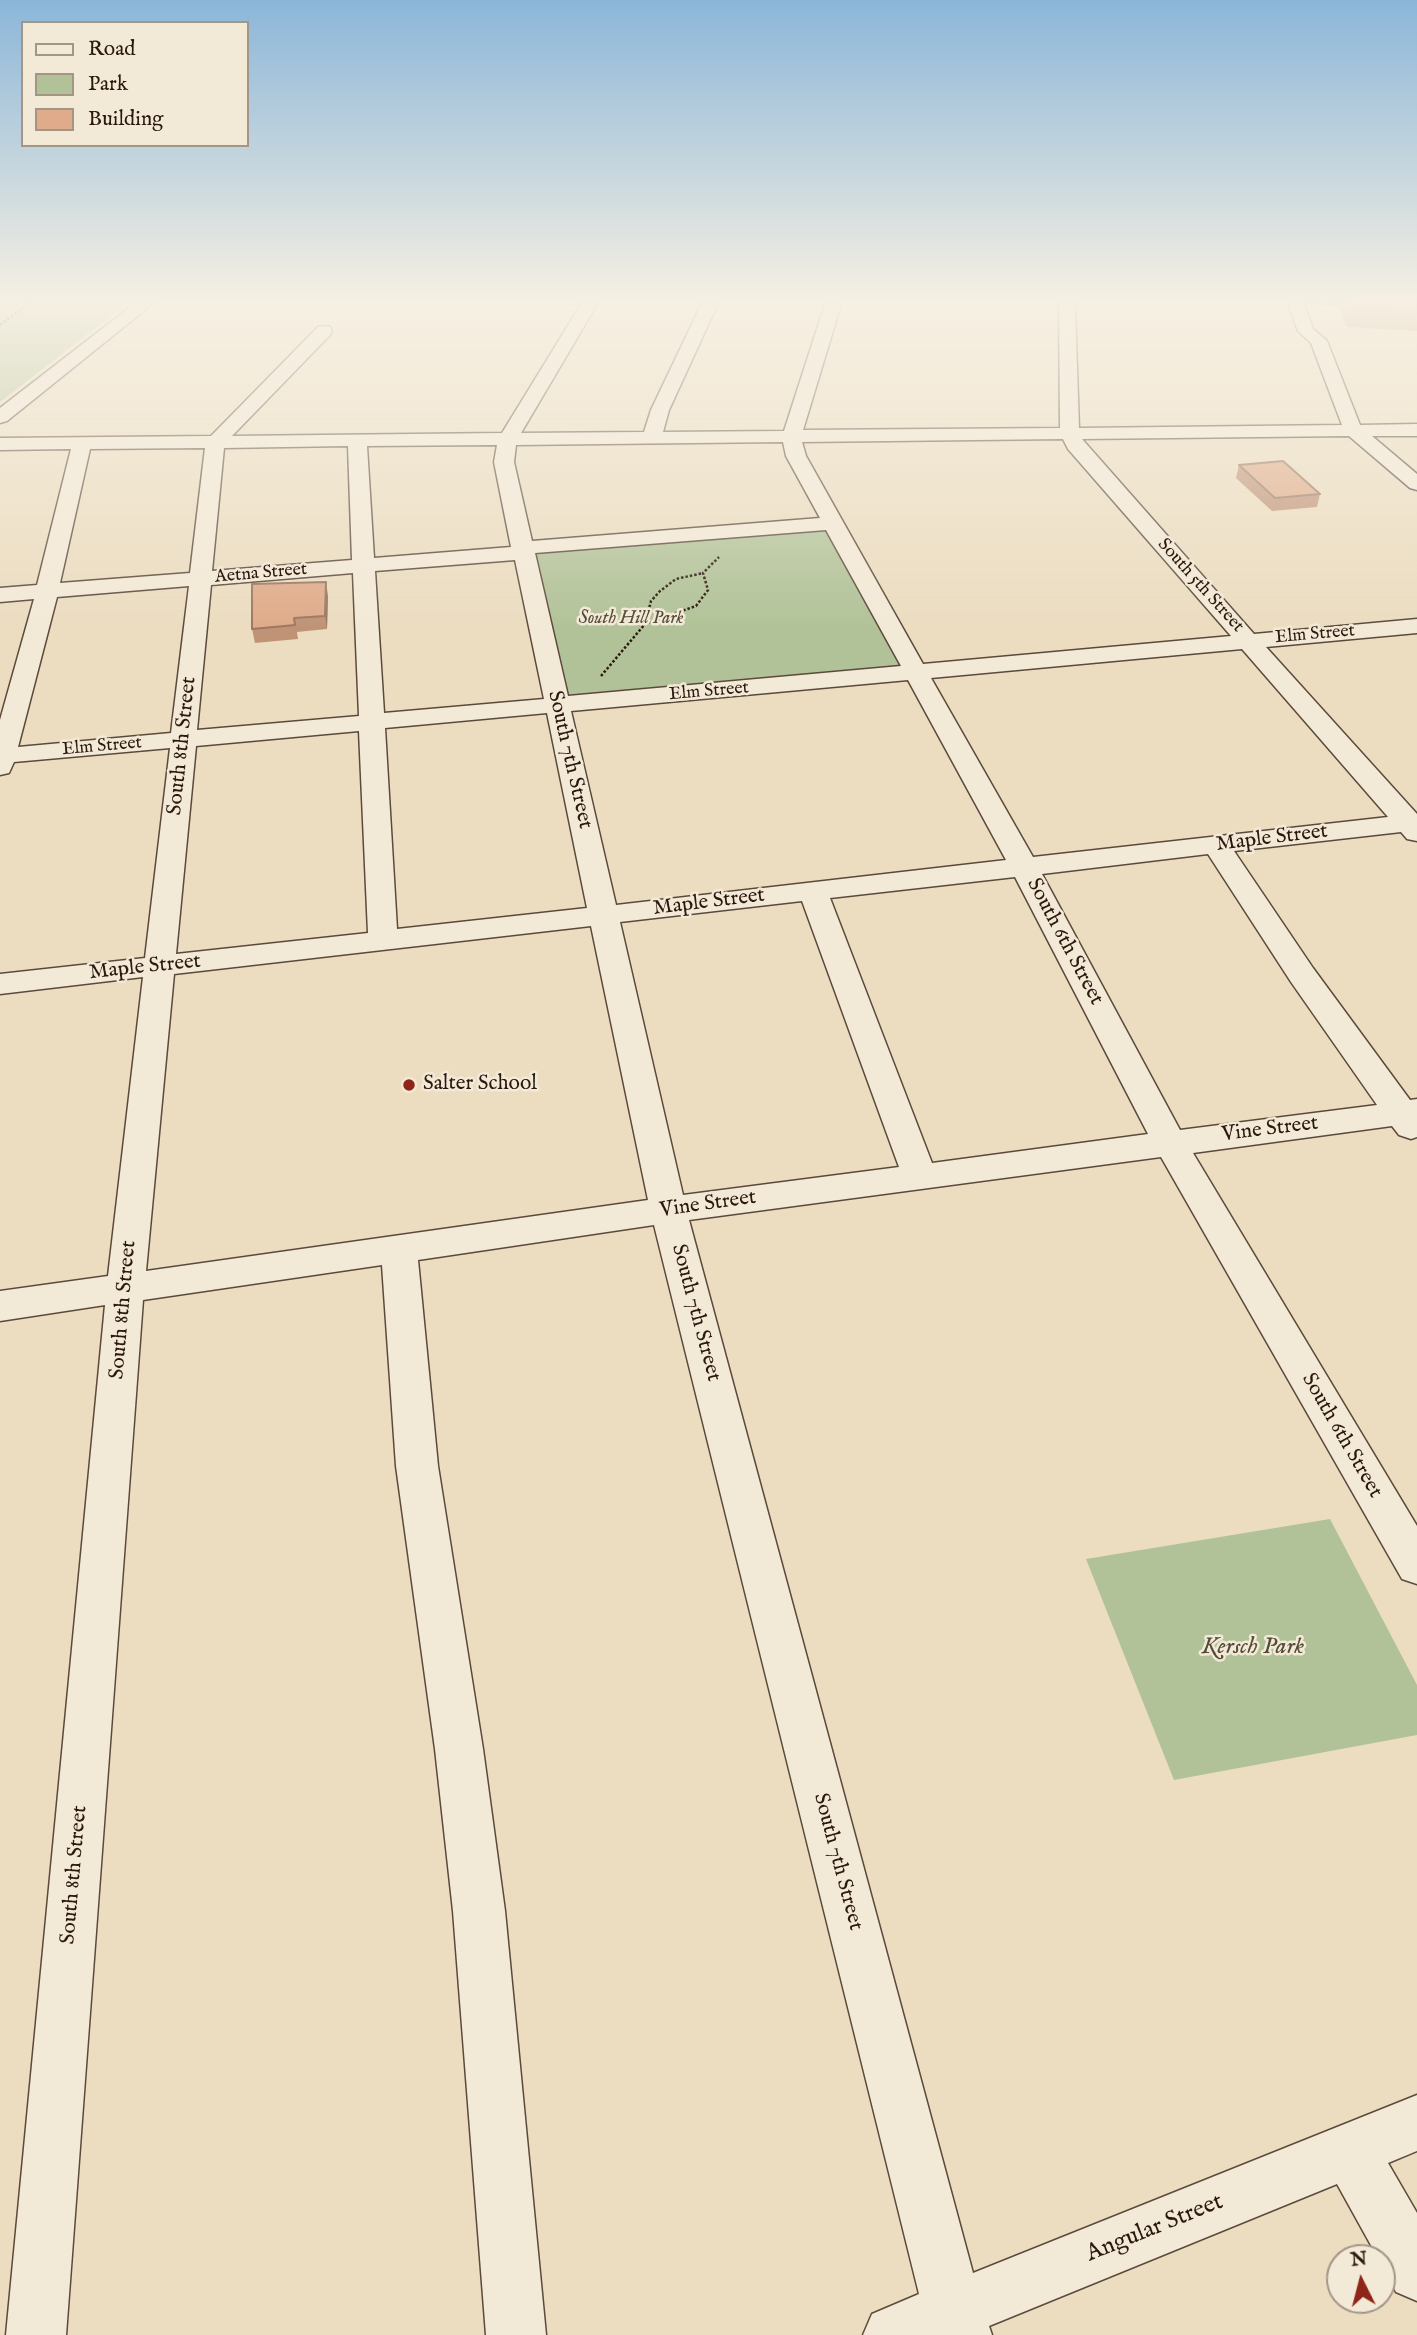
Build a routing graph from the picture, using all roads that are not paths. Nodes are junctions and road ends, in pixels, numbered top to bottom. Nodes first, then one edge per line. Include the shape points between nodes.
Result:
1 (247, 410) edge
2 (525, 410) edge
3 (660, 410) edge
4 (800, 410) edge
5 (1069, 410) edge
6 (1345, 410) edge
7 (1353, 430) junction
8 (1417, 430) edge
9 (1070, 434) junction
10 (791, 437) junction
11 (651, 439) junction
12 (507, 440) junction
13 (357, 442) junction
14 (215, 443) junction
15 (0, 444) edge
16 (82, 444) junction
17 (1417, 484) edge
18 (832, 523) junction
19 (522, 550) junction
20 (364, 566) junction
21 (199, 579) junction
22 (47, 591) junction
23 (0, 595) edge
24 (1417, 626) edge
25 (1249, 641) junction
26 (917, 673) junction
27 (556, 705) junction
28 (370, 722) junction
29 (184, 739) junction
30 (1, 760) edge
31 (1414, 826) edge
32 (1216, 845) junction
33 (1024, 867) junction
34 (813, 891) junction
35 (604, 915) junction
36 (383, 941) junction
37 (161, 966) junction
38 (0, 984) edge
39 (1411, 1120) edge
40 (1170, 1143) junction
41 (920, 1177) junction
42 (668, 1210) junction
43 (399, 1249) junction
44 (125, 1290) junction
45 (0, 1306) edge
46 (1417, 1565) edge
47 (1417, 2123) edge
48 (1350, 2150) junction
49 (1417, 2271) edge
50 (958, 2323) edge
51 (36, 2335) edge
52 (516, 2335) edge
53 (893, 2335) edge

1 - 14 street
2 - 12 street
3 - 11 street
4 - 10 street
5 - 9 street
6 - 7 street
7 - 8 street
7 - 9 street
7 - 17 street
9 - 10 street
9 - 25 street, South 5th Street via 1082,454
10 - 11 street
10 - 18 street, South 6th Street via 796,456
11 - 12 street
12 - 13 street
12 - 19 street, South 7th Street via 503,455
13 - 14 street
13 - 20 street
14 - 16 street
14 - 21 street, South 8th Street
15 - 16 street
16 - 22 street
18 - 19 street, Aetna Street
18 - 26 street, South 6th Street
19 - 20 street, Aetna Street
19 - 27 street, South 7th Street
20 - 21 street, Aetna Street
20 - 28 street
21 - 22 street, Aetna Street
21 - 29 street, South 8th Street
22 - 23 street, Aetna Street
22 - 30 street
24 - 25 street, Elm Street
25 - 26 street, Elm Street
25 - 31 street, South 5th Street
26 - 27 street, Elm Street
26 - 33 street, South 6th Street
27 - 28 street, Elm Street
27 - 35 street, South 7th Street
28 - 29 street, Elm Street
28 - 36 street
29 - 30 street, Elm Street
29 - 37 street, South 8th Street
31 - 32 street, Maple Street
32 - 33 street, Maple Street
32 - 39 street via 1301,975
33 - 34 street, Maple Street
33 - 40 street, South 6th Street
34 - 35 street, Maple Street
34 - 41 street
35 - 36 street, Maple Street
35 - 42 street, South 7th Street
36 - 37 street, Maple Street
37 - 38 street, Maple Street
37 - 44 street, South 8th Street
39 - 40 street, Vine Street
40 - 41 street, Vine Street
40 - 46 street, South 6th Street
41 - 42 street, Vine Street
42 - 43 street, Vine Street
42 - 50 street, South 7th Street
43 - 44 street, Vine Street
43 - 52 street via 417,1466 479,1911
44 - 45 street, Vine Street
44 - 51 street, South 8th Street
47 - 48 street, Angular Street
48 - 49 street
48 - 50 street, Angular Street
50 - 53 street, Angular Street

